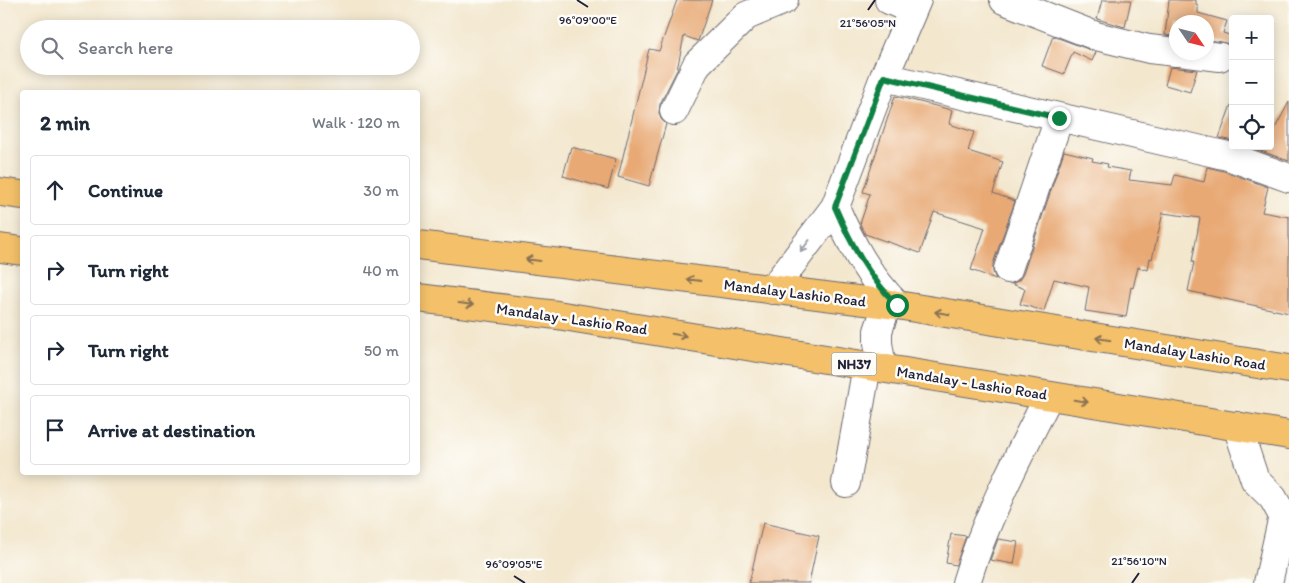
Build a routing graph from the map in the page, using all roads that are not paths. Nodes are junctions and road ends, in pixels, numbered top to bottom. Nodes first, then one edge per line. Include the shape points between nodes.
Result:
1 (784, 0) edge
2 (1004, 0) edge
3 (906, 3) edge
4 (1169, 51) edge
5 (1214, 56) edge
6 (1220, 57) dead end
7 (884, 77) junction
8 (674, 111) dead end
9 (1059, 118) junction
10 (1289, 178) edge
11 (0, 192) edge
12 (20, 195) edge
13 (835, 207) junction
14 (420, 245) edge
15 (0, 248) edge
16 (20, 251) edge
17 (1008, 269) dead end
18 (772, 290) junction
19 (420, 298) edge
20 (892, 305) junction
21 (874, 367) junction
22 (1289, 369) edge
23 (1050, 396) junction
24 (1238, 426) junction
25 (1289, 435) edge
26 (846, 483) dead end
27 (966, 583) edge
28 (1268, 583) edge

1 - 8 street via 746,16 697,64
2 - 4 street via 1096,36
3 - 7 street
5 - 6 street
7 - 9 street
7 - 13 street
9 - 10 street via 1228,156
9 - 17 street
11 - 12 highway
13 -> 18 street
13 - 20 street via 851,243
18 -> 14 highway, Mandalay Lashio Road
15 - 16 highway
18 - 20 highway, Mandalay Lashio Road
19 -> 21 highway, Mandalay - Lashio Road / NH37 via 557,315
20 - 21 street via 878,331
22 -> 20 highway, Mandalay Lashio Road
21 - 23 highway, Mandalay - Lashio Road / NH37
21 - 26 street
23 -> 24 highway, Mandalay - Lashio Road / NH37
23 - 27 street via 1017,459 977,549
24 - 25 highway, Mandalay - Lashio Road / NH37
24 - 28 street via 1255,480 1273,498 1284,516

